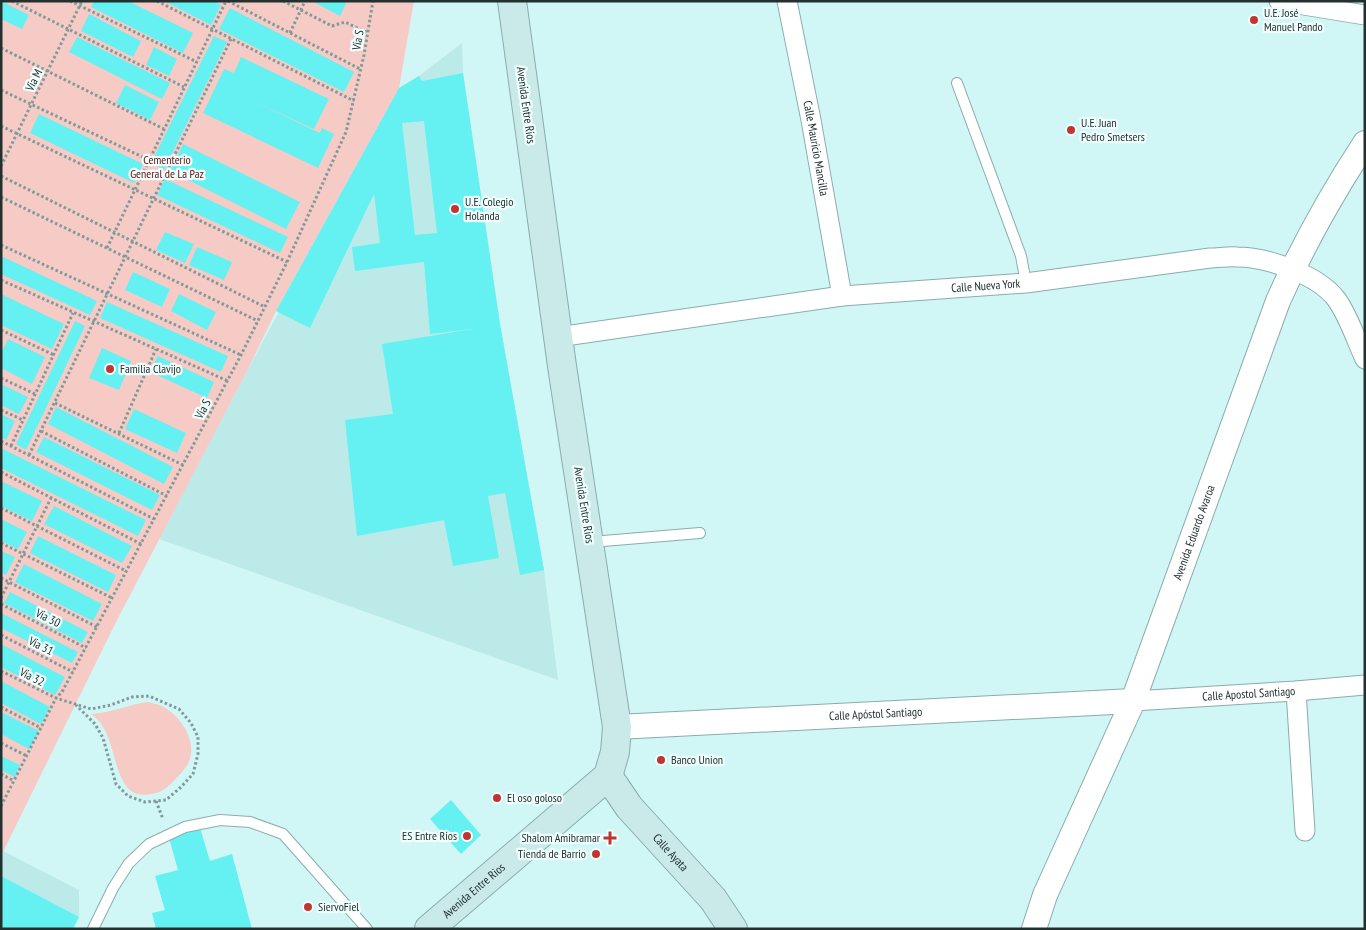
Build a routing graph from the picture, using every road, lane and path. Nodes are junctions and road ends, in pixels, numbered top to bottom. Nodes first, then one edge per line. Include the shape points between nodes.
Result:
1 (12, 1) edge
2 (70, 1) edge
3 (82, 1) edge
4 (157, 1) edge
5 (227, 1) edge
6 (282, 1) edge
7 (305, 1) edge
8 (373, 1) edge
9 (512, 1) edge
10 (787, 1) edge
11 (1279, 1) edge
12 (80, 6) junction
13 (301, 10) junction
14 (1365, 15) edge
15 (68, 29) junction
16 (213, 29) junction
17 (290, 32) junction
18 (368, 33) junction
19 (232, 39) junction
20 (1, 48) edge
21 (197, 62) junction
22 (360, 68) junction
23 (48, 71) junction
24 (957, 83) dead end
25 (184, 87) junction
26 (1, 90) edge
27 (354, 101) junction
28 (32, 104) junction
29 (1, 126) edge
30 (164, 129) junction
31 (17, 133) junction
32 (1365, 143) edge
33 (150, 160) junction
34 (1, 166) edge
35 (1, 176) edge
36 (135, 190) junction
37 (1, 198) edge
38 (154, 198) junction
39 (114, 232) junction
40 (133, 242) junction
41 (1, 244) edge
42 (107, 248) junction
43 (126, 258) junction
44 (287, 262) junction
45 (1292, 270) junction
46 (1, 280) edge
47 (1026, 283) junction
48 (108, 294) junction
49 (842, 296) junction
50 (265, 307) junction
51 (73, 313) junction
52 (258, 321) junction
53 (94, 322) junction
54 (1, 330) edge
55 (558, 338) junction
56 (156, 349) junction
57 (54, 355) junction
58 (241, 355) junction
59 (1365, 359) edge
60 (1, 378) edge
61 (228, 381) junction
62 (35, 394) junction
63 (55, 403) junction
64 (1, 410) edge
65 (23, 420) junction
66 (41, 431) junction
67 (119, 433) junction
68 (1, 441) edge
69 (10, 446) junction
70 (30, 456) junction
71 (183, 464) junction
72 (1, 472) edge
73 (167, 496) junction
74 (51, 498) junction
75 (1, 508) edge
76 (154, 519) junction
77 (37, 526) junction
78 (700, 533) dead end
79 (590, 542) junction
80 (1, 543) edge
81 (141, 544) junction
82 (23, 554) junction
83 (126, 571) junction
84 (1, 578) edge
85 (9, 582) junction
86 (1, 598) edge
87 (112, 598) junction
88 (1, 604) edge
89 (96, 627) junction
90 (1, 635) edge
91 (86, 648) junction
92 (1, 671) edge
93 (73, 672) junction
94 (1365, 685) edge
95 (1296, 691) junction
96 (56, 698) junction
97 (1133, 701) junction
98 (76, 704) junction
99 (1, 707) edge
100 (617, 727) junction
101 (41, 728) junction
102 (1, 743) edge
103 (27, 756) junction
104 (1, 774) edge
105 (608, 776) junction
106 (14, 781) junction
107 (1, 806) edge
108 (1305, 831) dead end
109 (95, 928) edge
110 (367, 929) edge
111 (428, 929) edge
112 (733, 929) edge
113 (1034, 929) edge

1 - 15 path
2 - 12 path
3 - 12 path, Vía M
4 - 16 path
5 - 16 path
5 - 17 path
6 - 13 path
7 - 13 path
8 - 18 path, Vía S
9 - 55 main road, Avenida Entre Rios
10 - 49 street, Calle Mauricio Mancilla
11 - 14 street
12 - 15 path, Vía M
12 - 21 path
13 - 17 path
13 - 18 path via 332,26 345,22
15 - 23 path, Vía M
15 - 25 path
16 - 19 path
16 - 21 path
17 - 22 path
18 - 22 path, Vía S
19 - 27 path
19 - 38 path
20 - 23 path
21 - 25 path
22 - 27 path, Vía S
23 - 28 path, Vía M
23 - 30 path
24 - 47 lane via 1021,256
25 - 30 path
26 - 28 path
27 - 44 path, Vía S via 346,132
28 - 31 path, Vía M
28 - 33 path
29 - 31 path
30 - 33 path
31 - 34 path, Vía M
31 - 36 path
32 - 45 street, Avenida Eduardo Avaroa via 1332,193
33 - 36 path
35 - 39 path
36 - 38 path
36 - 39 path
37 - 42 path
38 - 40 path
38 - 44 path
39 - 40 path
39 - 42 path
40 - 43 path
40 - 50 path
41 - 48 path
42 - 43 path
43 - 48 path
43 - 52 path
44 - 50 path, Vía S
45 - 47 street, Calle Nueva York via 1238,256
45 - 59 street, Calle Nueva York via 1320,283 1336,299
45 - 97 street, Avenida Eduardo Avaroa
46 - 51 path
47 - 49 street, Calle Nueva York
48 - 53 path
48 - 58 path
49 - 55 street, Calle Nueva York
50 - 52 path, Vía S
51 - 53 path
51 - 57 path
52 - 58 path, Vía S
53 - 56 path
53 - 63 path
54 - 57 path
55 - 79 main road, Avenida Entre Rios
56 - 61 path
56 - 67 path
57 - 62 path
58 - 61 path, Vía S
60 - 62 path
61 - 71 path, Vía S
62 - 65 path
63 - 66 path
63 - 67 path
64 - 65 path
65 - 69 path
66 - 70 path
66 - 73 path
67 - 71 path
68 - 69 path
69 - 70 path
70 - 76 path
71 - 73 path, Vía S
72 - 74 path
73 - 76 path, Vía S
74 - 77 path
74 - 81 path
75 - 77 path
76 - 81 path, Vía S
77 - 82 path
77 - 83 path
78 - 79 lane
79 - 100 main road, Avenida Entre Rios
80 - 82 path
81 - 83 path, Vía S
82 - 85 path
82 - 87 path
83 - 87 path, Vía S
84 - 85 path
85 - 86 path
85 - 89 path
87 - 89 path, Vía S
88 - 91 path, Vía 30
89 - 91 path, Vía S
90 - 93 path, Vía 31
91 - 93 path, Vía S
92 - 96 path, Vía 32
93 - 96 path, Vía S
94 - 95 street, Calle Apostol Santiago
95 - 97 street, Calle Apostol Santiago
95 - 108 street
96 - 98 path, Vía 32
96 - 101 path, Vía S
97 - 100 street, Calle Apóstol Santiago
97 - 113 street, Avenida Eduardo Avaroa via 1045,895
98 - 98 path, Vía 32 via 91,709 149,696 179,709 198,737 193,774 166,800 146,802 128,796 116,784 103,738
99 - 101 path
100 - 105 main road, Avenida Entre Rios via 615,752
101 - 103 path, Vía S
102 - 103 path
103 - 106 path, Vía S
104 - 106 path
105 - 111 main road, Avenida Entre Rios
105 - 112 main road, Calle Ayata via 629,808 713,899
106 - 107 path, Vía S
109 - 110 lane via 113,888 129,863 149,844 185,827 220,820 250,822 283,834

